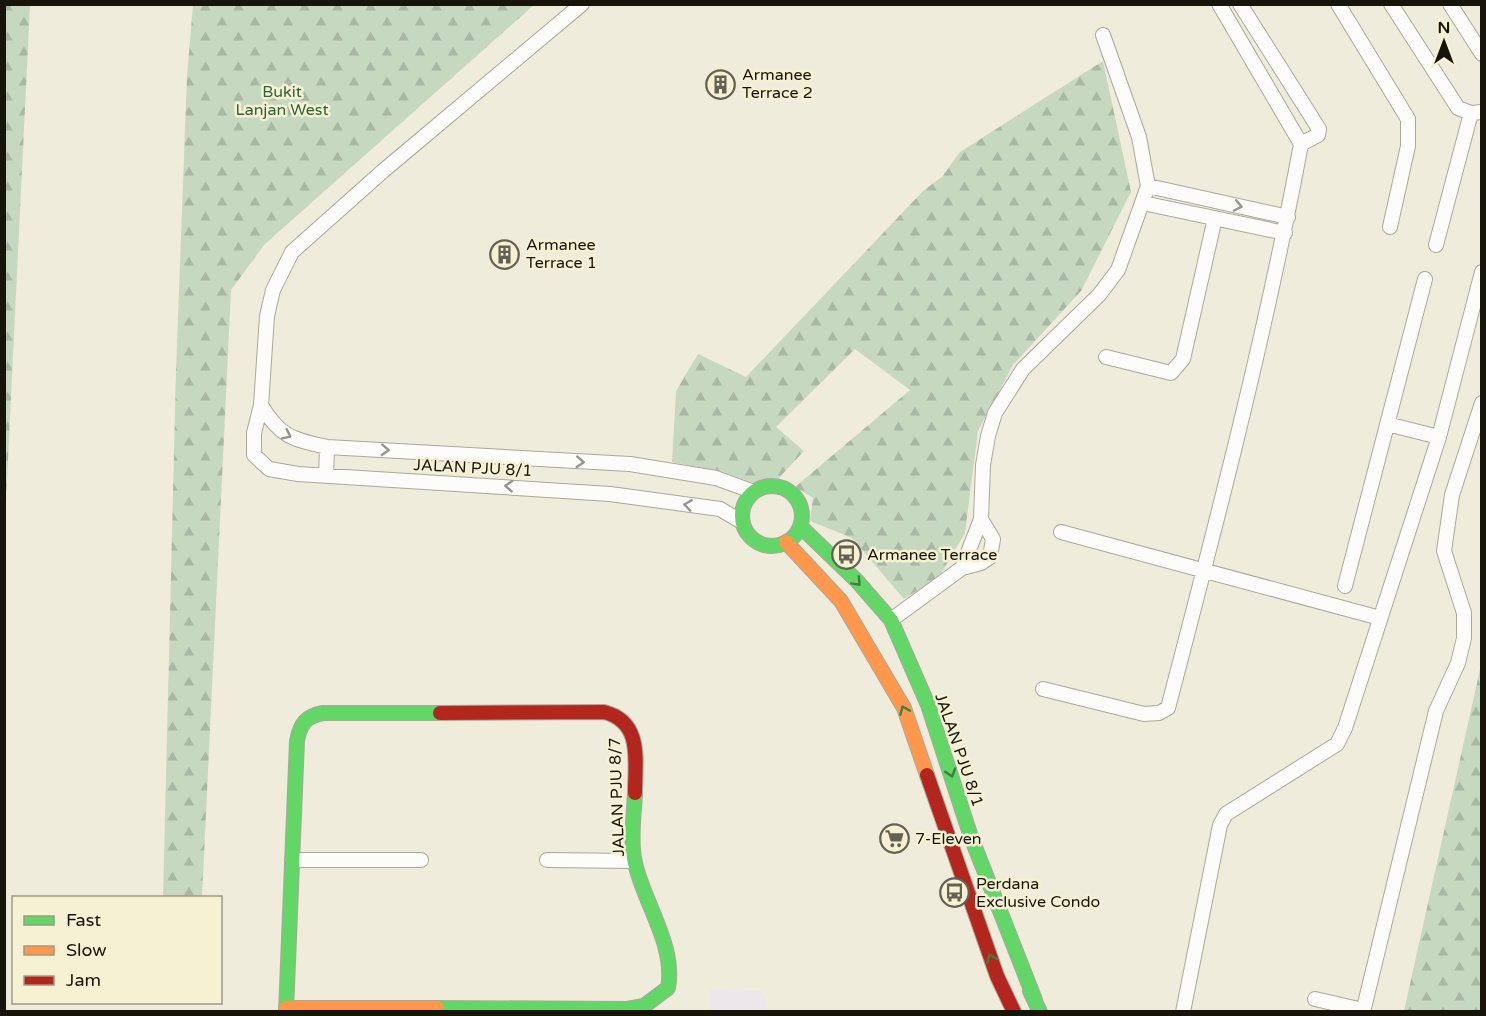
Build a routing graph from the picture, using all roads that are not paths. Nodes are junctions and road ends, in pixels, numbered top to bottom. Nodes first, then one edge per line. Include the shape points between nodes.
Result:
1 (582, 4) edge
2 (1219, 4) edge
3 (1240, 4) edge
4 (1338, 4) edge
5 (1391, 4) edge
6 (1450, 4) edge
7 (1102, 35) dead end
8 (1482, 54) edge
9 (1476, 112) edge
10 (1301, 144) junction
11 (1148, 186) junction
12 (1143, 203) junction
13 (1288, 217) junction
14 (1215, 218) junction
15 (1390, 227) dead end
16 (1285, 233) junction
17 (1436, 245) dead end
18 (1482, 272) edge
19 (1425, 279) dead end
20 (1106, 357) dead end
21 (1482, 403) edge
22 (261, 405) junction
23 (1387, 424) junction
24 (1439, 437) junction
25 (327, 447) junction
26 (326, 476) junction
27 (754, 492) junction
28 (981, 519) junction
29 (742, 522) junction
30 (800, 526) junction
31 (1061, 532) dead end
32 (786, 543) junction
33 (962, 568) junction
34 (1204, 571) junction
35 (1345, 586) dead end
36 (1380, 618) junction
37 (891, 620) junction
38 (1043, 689) dead end
39 (972, 837) junction
40 (950, 845) junction
41 (292, 860) junction
42 (421, 860) dead end
43 (547, 860) dead end
44 (634, 861) junction
45 (1315, 999) dead end
46 (286, 1010) edge
47 (1014, 1011) edge
48 (1041, 1011) edge
49 (1183, 1011) edge
50 (1363, 1011) edge

1 - 22 street, JALAN PJU 8/1 via 292,252 273,290 267,316
2 - 10 street
3 - 10 street via 1319,129 1318,135
4 - 15 street via 1407,119 1407,146
5 - 9 street via 1450,99 1458,108
6 - 8 street
7 - 11 street via 1139,137
9 - 17 street
10 - 13 street
11 - 12 street
11 -> 13 street
12 - 14 street
12 - 28 street via 1118,270 1099,295 1023,369 995,413 983,465
13 - 16 street
14 - 16 street
14 - 20 street via 1179,367 1171,373
16 - 34 street
18 - 24 street
19 - 23 street
21 - 50 street via 1452,495 1444,551 1464,613 1464,639 1458,663 1436,711
22 -> 25 street, JALAN PJU 8/1 via 284,435
22 - 26 street, JALAN PJU 8/1 via 253,448 258,461 269,469
23 - 24 street
23 - 35 street
24 - 36 street
25 - 26 street
25 -> 27 street, JALAN PJU 8/1 via 630,464 716,478
29 -> 26 street, JALAN PJU 8/1 via 720,509 610,494
27 - 29 main road via 744,506
27 - 30 main road via 772,486 790,492 801,507
28 - 33 street
28 - 33 street via 991,532 990,557
29 - 32 main road via 754,541 765,545
30 - 32 main road
30 -> 37 main road, JALAN PJU 8/1
31 - 34 street
40 -> 32 main road via 904,708 841,601
33 - 37 street
34 - 36 street
34 - 38 street via 1168,708 1144,714
36 - 49 street via 1337,744 1236,807 1220,825
37 -> 39 main road, JALAN PJU 8/1 via 928,705
39 - 40 main road
39 - 48 main road, JALAN PJU 8/1
47 -> 40 main road via 997,976
41 - 42 street
41 - 44 main road, JALAN PJU 8/7 via 298,731 312,714 604,712 618,715 633,732
41 - 46 main road, JALAN PJU 8/7
43 - 44 street
44 - 46 main road, JALAN PJU 8/7 via 666,952 670,977 668,988 644,1005 627,1009
45 - 50 street

